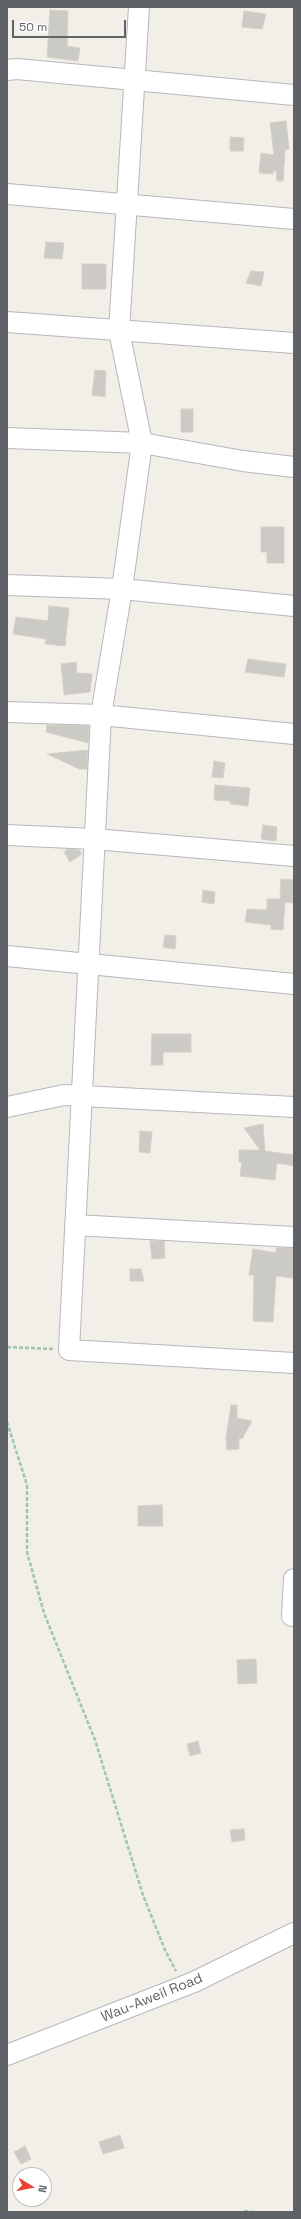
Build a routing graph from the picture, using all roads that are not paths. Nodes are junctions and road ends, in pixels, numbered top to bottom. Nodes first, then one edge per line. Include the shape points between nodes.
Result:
1 (139, 7) edge
2 (7, 70) edge
3 (134, 81) junction
4 (294, 95) edge
5 (7, 194) edge
6 (125, 204) junction
7 (294, 219) edge
8 (7, 322) edge
9 (119, 331) junction
10 (294, 343) edge
11 (7, 438) edge
12 (142, 443) junction
13 (294, 467) edge
14 (7, 585) edge
15 (122, 589) junction
16 (294, 606) edge
17 (7, 712) edge
18 (101, 715) junction
19 (294, 734) edge
20 (7, 835) edge
21 (94, 839) junction
22 (294, 856) edge
23 (7, 956) edge
24 (89, 963) junction
25 (294, 984) edge
26 (82, 1095) junction
27 (7, 1107) edge
28 (294, 1107) edge
29 (75, 1225) junction
30 (294, 1237) edge
31 (294, 1363) edge
32 (294, 1579) edge
33 (294, 1616) edge
34 (294, 1933) edge
35 (7, 2055) edge

1 - 3 street
2 - 3 street
3 - 4 street
3 - 6 street
5 - 6 street
6 - 7 street
6 - 9 street
8 - 9 street
9 - 10 street
9 - 12 street
11 - 12 street
12 - 13 street via 243,461
12 - 15 street
14 - 15 street
15 - 16 street
15 - 18 street
17 - 18 street
18 - 19 street
18 - 21 street
20 - 21 street
21 - 22 street
21 - 24 street
23 - 24 street
24 - 25 street
24 - 26 street
26 - 27 street via 64,1095
26 - 28 street
26 - 29 street
29 - 30 street
29 - 31 street via 69,1350
32 - 33 street
34 - 35 street, Wau-Aweil Road via 184,1986

